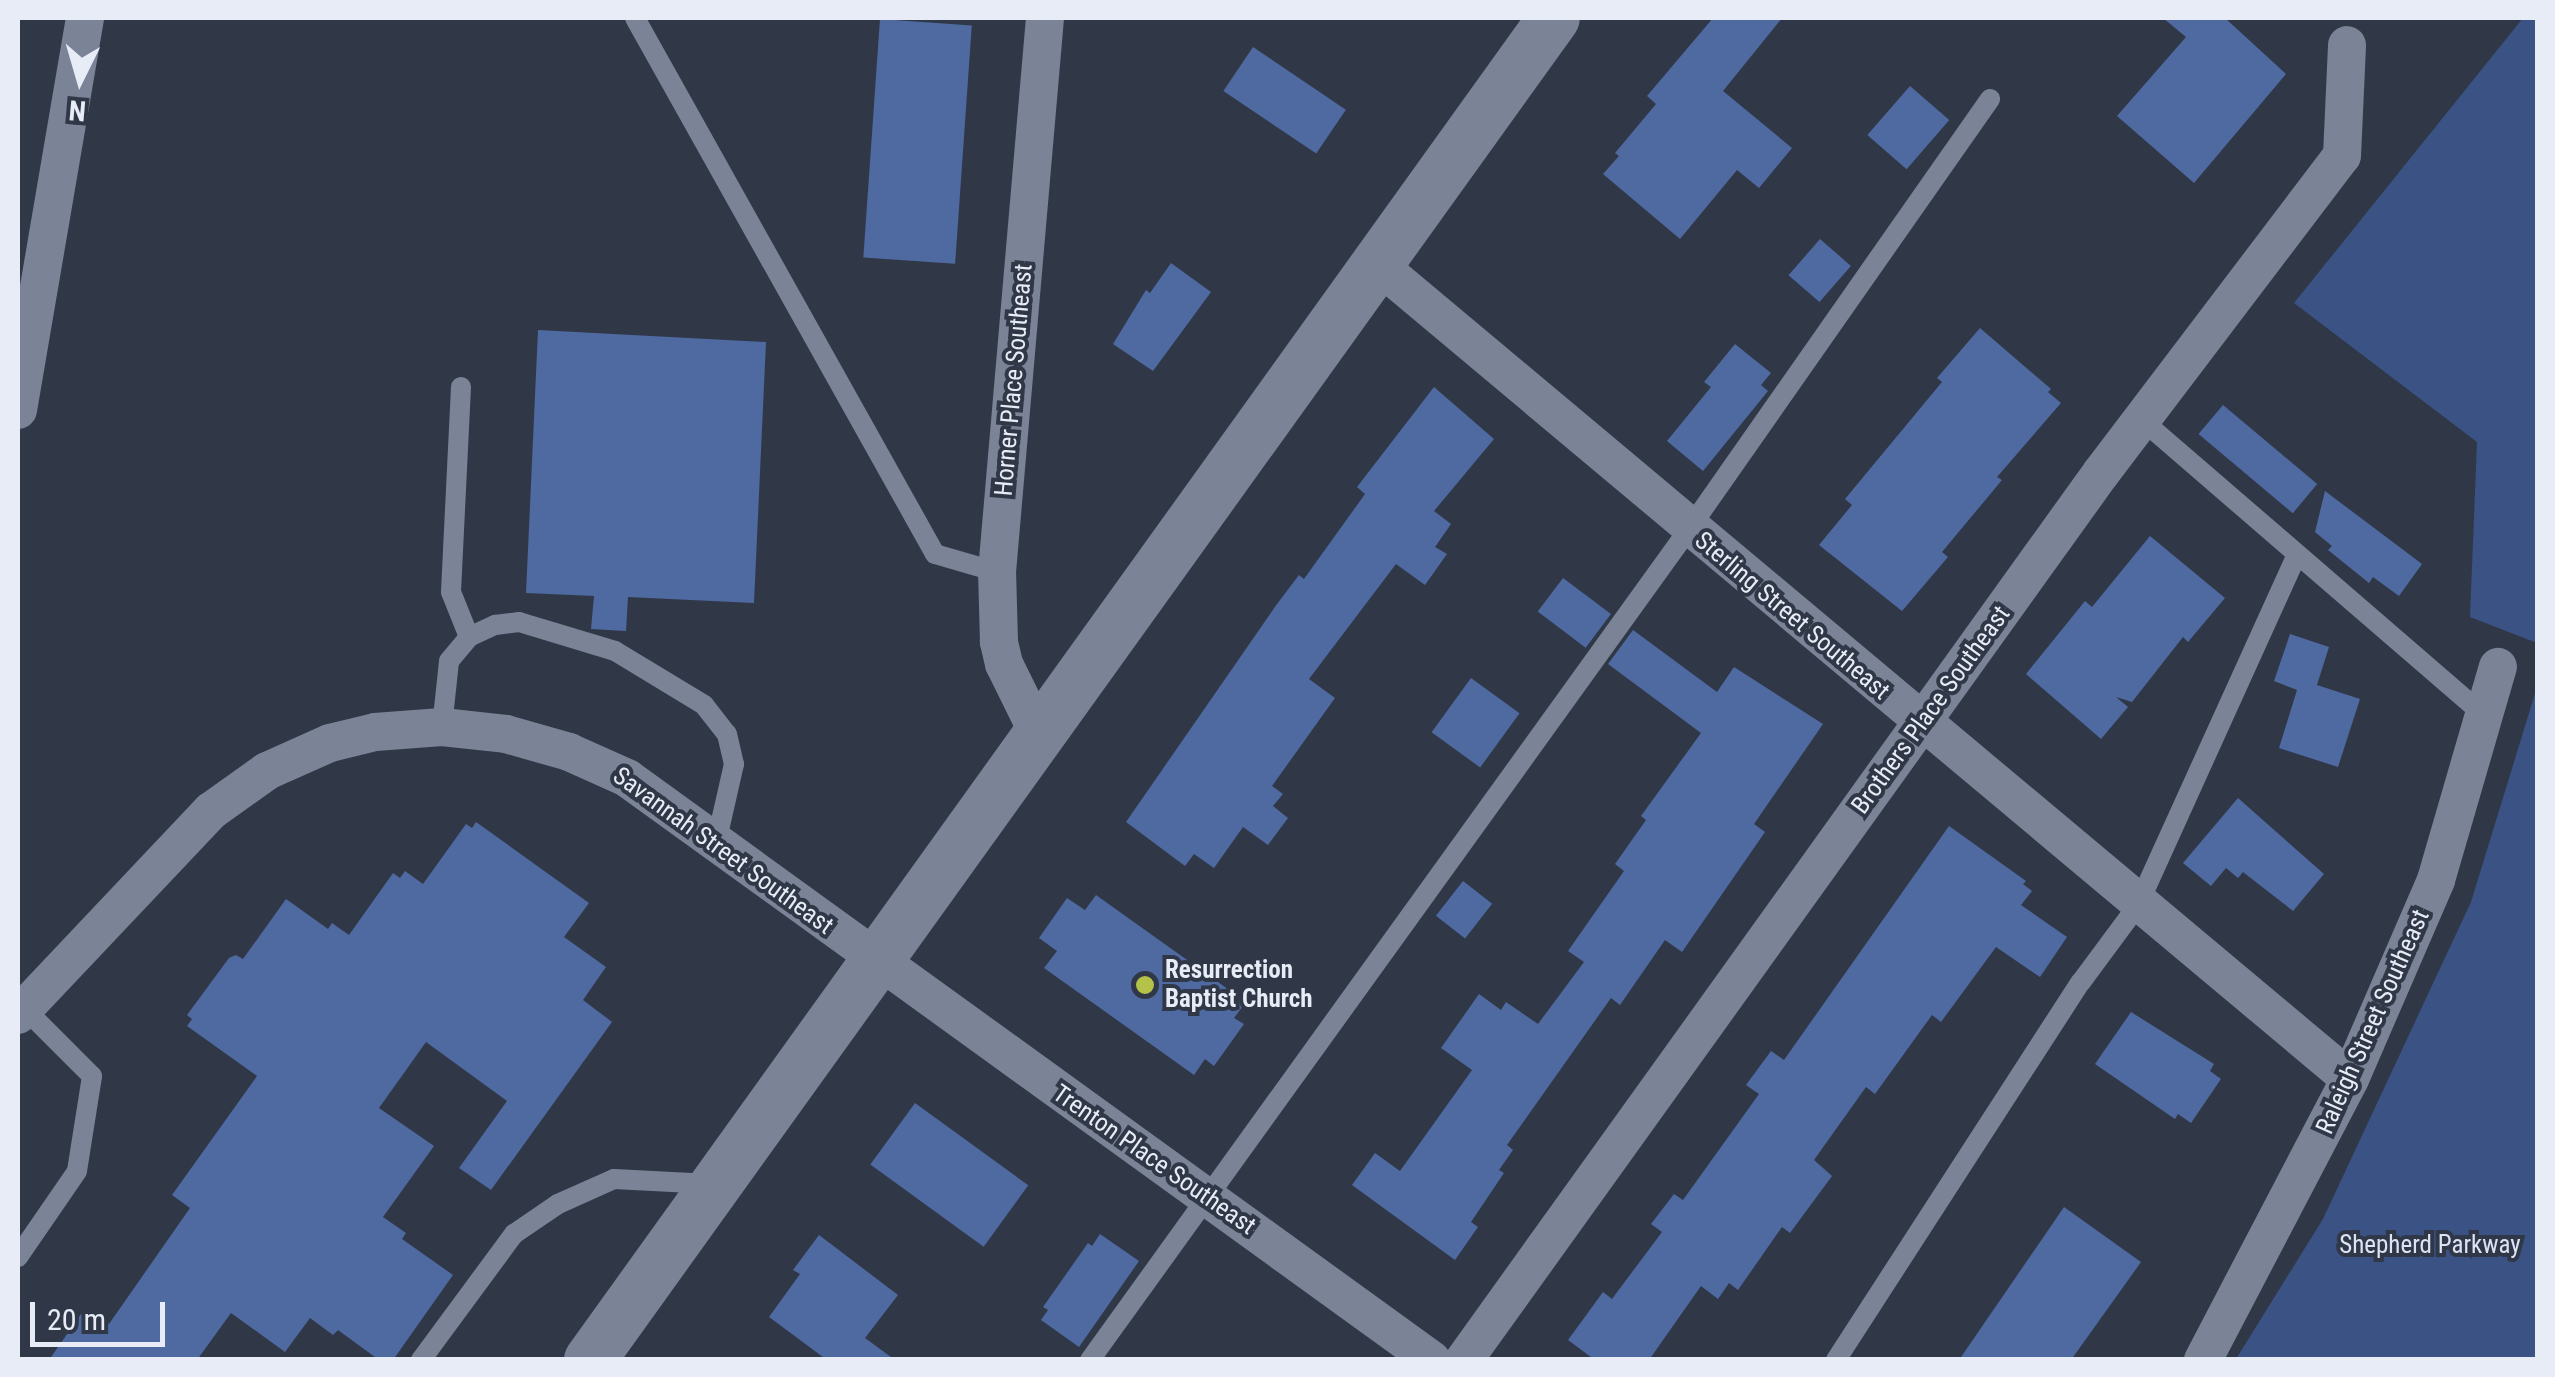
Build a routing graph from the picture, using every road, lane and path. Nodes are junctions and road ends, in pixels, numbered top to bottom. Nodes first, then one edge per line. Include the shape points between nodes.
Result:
1 (85, 18) edge
2 (635, 18) edge
3 (1045, 18) edge
4 (1554, 18) edge
5 (2347, 45) dead end
6 (1990, 99) dead end
7 (1377, 264) junction
8 (461, 387) dead end
9 (18, 410) edge
10 (2142, 420) junction
11 (1689, 530) junction
12 (2297, 554) junction
13 (997, 572) junction
14 (469, 637) junction
15 (2498, 667) dead end
16 (2485, 716) junction
17 (1921, 724) junction
18 (442, 727) junction
19 (1039, 734) junction
20 (716, 842) junction
21 (2138, 905) junction
22 (875, 961) junction
23 (21, 1011) edge
24 (2350, 1079) junction
25 (716, 1184) junction
26 (1206, 1198) junction
27 (18, 1258) edge
28 (422, 1360) edge
29 (590, 1360) edge
30 (1090, 1360) edge
31 (1432, 1360) edge
32 (1464, 1360) edge
33 (1836, 1360) edge
34 (2203, 1360) edge

1 - 9 street
2 - 13 lane via 935,554
3 - 13 street, Horner Place Southeast
4 - 7 main road
5 - 10 street, Brothers Place Southeast via 2342,156
6 - 11 lane
7 - 11 street, Sterling Street Southeast
7 - 19 main road
8 - 14 lane via 451,592
10 - 12 lane
10 - 17 street, Brothers Place Southeast
11 - 17 street, Sterling Street Southeast
11 - 26 lane
12 - 16 lane
12 - 21 lane
13 - 19 street, Horner Place Southeast via 1004,664
14 - 18 lane via 450,661
14 - 20 lane via 519,622 615,651 704,705 727,734 734,764
15 - 16 street, Raleigh Street Southeast
16 - 24 street, Raleigh Street Southeast via 2436,880
17 - 21 street, Sterling Street Southeast
17 - 32 street, Brothers Place Southeast
18 - 20 street, Savannah Street Southeast via 506,734 589,760 628,778
18 - 23 street, Savannah Street Southeast via 353,736 248,783 211,811
19 - 22 main road
20 - 22 street, Savannah Street Southeast
21 - 24 street, Sterling Street Southeast
21 - 33 lane via 2080,982
22 - 25 main road
22 - 26 street, Trenton Place Southeast
23 - 27 lane via 92,1076 77,1171
24 - 34 street, Raleigh Street Southeast
25 - 28 lane via 614,1179 558,1204 514,1234
25 - 29 main road
26 - 30 lane
26 - 31 street, Trenton Place Southeast

